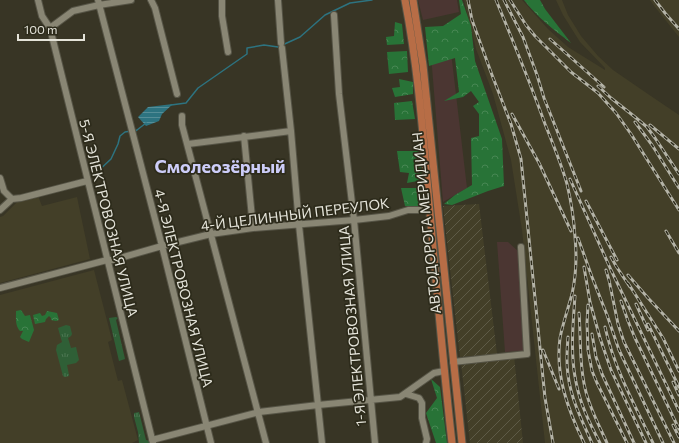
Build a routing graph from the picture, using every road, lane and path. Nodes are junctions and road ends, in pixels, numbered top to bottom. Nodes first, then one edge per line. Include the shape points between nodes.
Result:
1 (38, 0) edge
2 (131, 0) edge
3 (151, 0) edge
4 (222, 0) edge
5 (278, 0) edge
6 (405, 0) edge
7 (413, 0) edge
8 (99, 2) edge
9 (334, 15) dead end
10 (50, 28) junction
11 (228, 52) dead end
12 (177, 94) dead end
13 (182, 116) dead end
14 (291, 131) junction
15 (244, 136) junction
16 (188, 144) junction
17 (0, 178) edge
18 (87, 181) junction
19 (12, 199) junction
20 (0, 210) edge
21 (430, 210) junction
22 (354, 220) junction
23 (299, 225) junction
24 (253, 228) junction
25 (211, 234) junction
26 (162, 246) junction
27 (521, 248) dead end
28 (107, 260) junction
29 (0, 288) edge
30 (453, 362) junction
31 (444, 371) junction
32 (406, 394) junction
33 (370, 401) junction
34 (318, 405) junction
35 (259, 412) junction
36 (207, 425) junction
37 (153, 442) edge
38 (211, 443) edge
39 (266, 443) edge
40 (322, 443) edge
41 (375, 443) edge
42 (426, 443) edge
43 (452, 443) edge
44 (462, 443) edge

1 - 10 street, 5-Я ЭЛЕКТРОВОЗНАЯ УЛИЦА via 42,16
2 - 8 street
3 - 12 street
4 - 11 street
5 - 14 street
6 - 21 main road, АВТОДОРОГА МЕРИДИАН via 412,36
7 - 30 main road, АВТОДОРОГА МЕРИДИАН via 423,66
8 - 10 street via 72,10
8 - 26 street, 4-Я ЭЛЕКТРОВОЗНАЯ УЛИЦА
9 - 22 street, 1-Я ЭЛЕКТРОВОЗНАЯ УЛИЦА via 339,94
10 - 18 street, 5-Я ЭЛЕКТРОВОЗНАЯ УЛИЦА
13 - 16 street
14 - 15 street
14 - 23 street
15 - 16 street
15 - 24 street
16 - 25 street
17 - 19 street via 4,191
18 - 19 street
18 - 28 street, 5-Я ЭЛЕКТРОВОЗНАЯ УЛИЦА
19 - 20 street
21 - 22 street, 4-Й ЦЕЛИННЫЙ ПЕРЕУЛОК via 408,210 388,216
21 - 31 main road, АВТОДОРОГА МЕРИДИАН
22 - 23 street, 4-Й ЦЕЛИННЫЙ ПЕРЕУЛОК
22 - 33 street, 1-Я ЭЛЕКТРОВОЗНАЯ УЛИЦА
23 - 24 street, 4-Й ЦЕЛИННЫЙ ПЕРЕУЛОК
23 - 34 street
24 - 25 street, 4-Й ЦЕЛИННЫЙ ПЕРЕУЛОК
25 - 26 street, 4-Й ЦЕЛИННЫЙ ПЕРЕУЛОК
25 - 35 street
26 - 28 street, 4-Й ЦЕЛИННЫЙ ПЕРЕУЛОК
26 - 36 street, 4-Я ЭЛЕКТРОВОЗНАЯ УЛИЦА
27 - 30 street via 526,354
28 - 29 street, 4-Й ЦЕЛИННЫЙ ПЕРЕУЛОК
28 - 37 street, 5-Я ЭЛЕКТРОВОЗНАЯ УЛИЦА
30 - 44 main road, АВТОДОРОГА МЕРИДИАН
31 - 32 street via 434,374
31 - 43 main road, АВТОДОРОГА МЕРИДИАН
32 - 33 street via 400,398
32 - 42 street via 419,398 422,403
33 - 34 street
33 - 41 street, 1-Я ЭЛЕКТРОВОЗНАЯ УЛИЦА
34 - 35 street
34 - 40 street
35 - 36 street
35 - 39 street
36 - 37 street
36 - 38 street, 4-Я ЭЛЕКТРОВОЗНАЯ УЛИЦА

